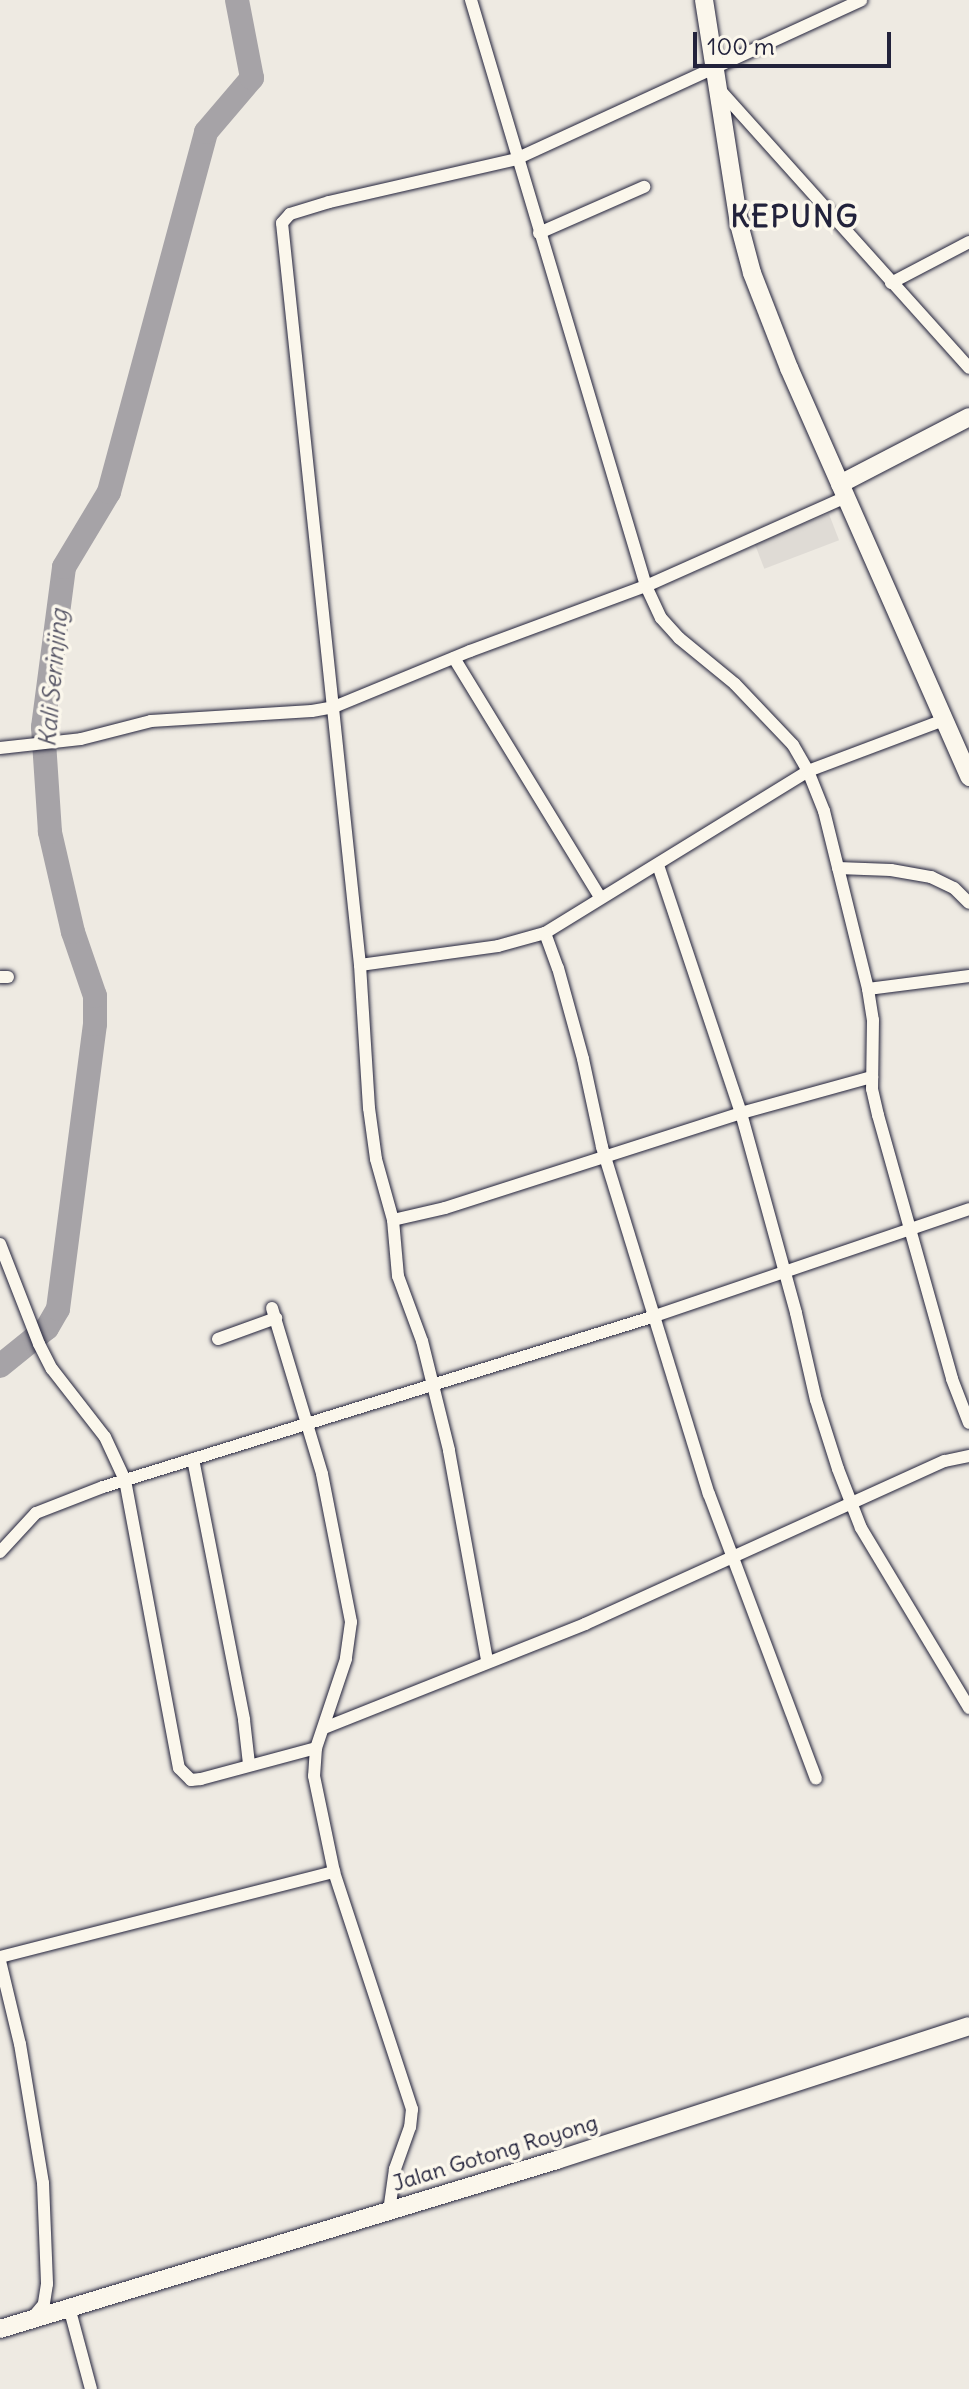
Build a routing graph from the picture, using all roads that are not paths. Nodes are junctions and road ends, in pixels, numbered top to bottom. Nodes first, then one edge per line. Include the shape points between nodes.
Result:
1 (471, 0) edge
2 (704, 0) edge
3 (861, 0) edge
4 (715, 69) junction
5 (718, 88) junction
6 (522, 157) junction
7 (644, 187) dead end
8 (548, 231) junction
9 (969, 242) edge
10 (891, 283) junction
11 (969, 368) edge
12 (969, 417) edge
13 (843, 490) junction
14 (655, 583) junction
15 (454, 658) junction
16 (324, 709) junction
17 (944, 720) junction
18 (0, 748) edge
19 (808, 771) junction
20 (969, 777) edge
21 (658, 865) junction
22 (838, 868) junction
23 (600, 897) junction
24 (969, 903) edge
25 (545, 933) junction
26 (360, 965) junction
27 (969, 976) edge
28 (868, 989) junction
29 (872, 1077) junction
30 (741, 1113) junction
31 (604, 1155) junction
32 (969, 1209) edge
33 (393, 1220) junction
34 (909, 1228) junction
35 (0, 1244) edge
36 (784, 1269) junction
37 (655, 1316) junction
38 (218, 1339) dead end
39 (435, 1385) junction
40 (307, 1422) junction
41 (969, 1423) edge
42 (969, 1456) edge
43 (193, 1459) junction
44 (125, 1480) junction
45 (851, 1502) junction
46 (0, 1552) edge
47 (730, 1556) junction
48 (487, 1660) junction
49 (969, 1708) edge
50 (324, 1728) junction
51 (316, 1748) junction
52 (249, 1764) junction
53 (816, 1779) dead end
54 (334, 1872) junction
55 (0, 1959) edge
56 (969, 2026) edge
57 (389, 2211) junction
58 (69, 2307) junction
59 (33, 2317) junction
60 (0, 2329) edge
61 (91, 2389) edge

1 - 6 street
2 - 4 street
3 - 4 street
4 - 5 street
4 - 6 street
5 - 10 street
5 - 13 street via 752,273
6 - 8 street
6 - 16 street via 329,202 290,214 282,223
7 - 8 street
8 - 14 street
9 - 10 street
10 - 11 street
12 - 13 street
13 - 14 street
13 - 17 street
14 - 15 street
14 - 19 street via 661,618 768,715
15 - 16 street
15 - 23 street
16 - 18 street via 151,721 81,739
16 - 26 street
17 - 19 street
17 - 20 street
19 - 21 street
19 - 22 street
21 - 23 street
21 - 30 street
22 - 24 street via 931,877
22 - 28 street
23 - 25 street
25 - 26 street via 498,946
25 - 31 street via 579,1044
26 - 33 street via 369,1108
27 - 28 street
28 - 29 street
29 - 30 street
29 - 34 street
30 - 31 street
30 - 36 street
31 - 33 street
31 - 37 street
32 - 34 street
33 - 39 street via 398,1276
34 - 36 street
34 - 41 street
35 - 44 street via 26,1317 52,1369 105,1437
36 - 37 street
36 - 45 street via 816,1400
37 - 39 street
37 - 47 street
38 - 40 street via 274,1313
39 - 40 street
39 - 48 street
40 - 43 street
40 - 50 street via 351,1622 346,1659
42 - 45 street via 945,1461
43 - 44 street
43 - 52 street
44 - 46 street via 36,1513
44 - 52 street via 179,1768 191,1780
45 - 47 street
45 - 49 street via 861,1528
47 - 48 street via 585,1624
47 - 53 street
48 - 50 street
50 - 51 street
51 - 52 street
51 - 54 street via 316,1799
54 - 55 street
54 - 57 street via 412,2109
55 - 59 street via 43,2183 47,2284 44,2304
56 - 57 street, Jalan Gotong Royong
57 - 58 street, Jalan Gotong Royong
58 - 59 street, Jalan Gotong Royong
58 - 61 street
59 - 60 street, Jalan Gotong Royong

